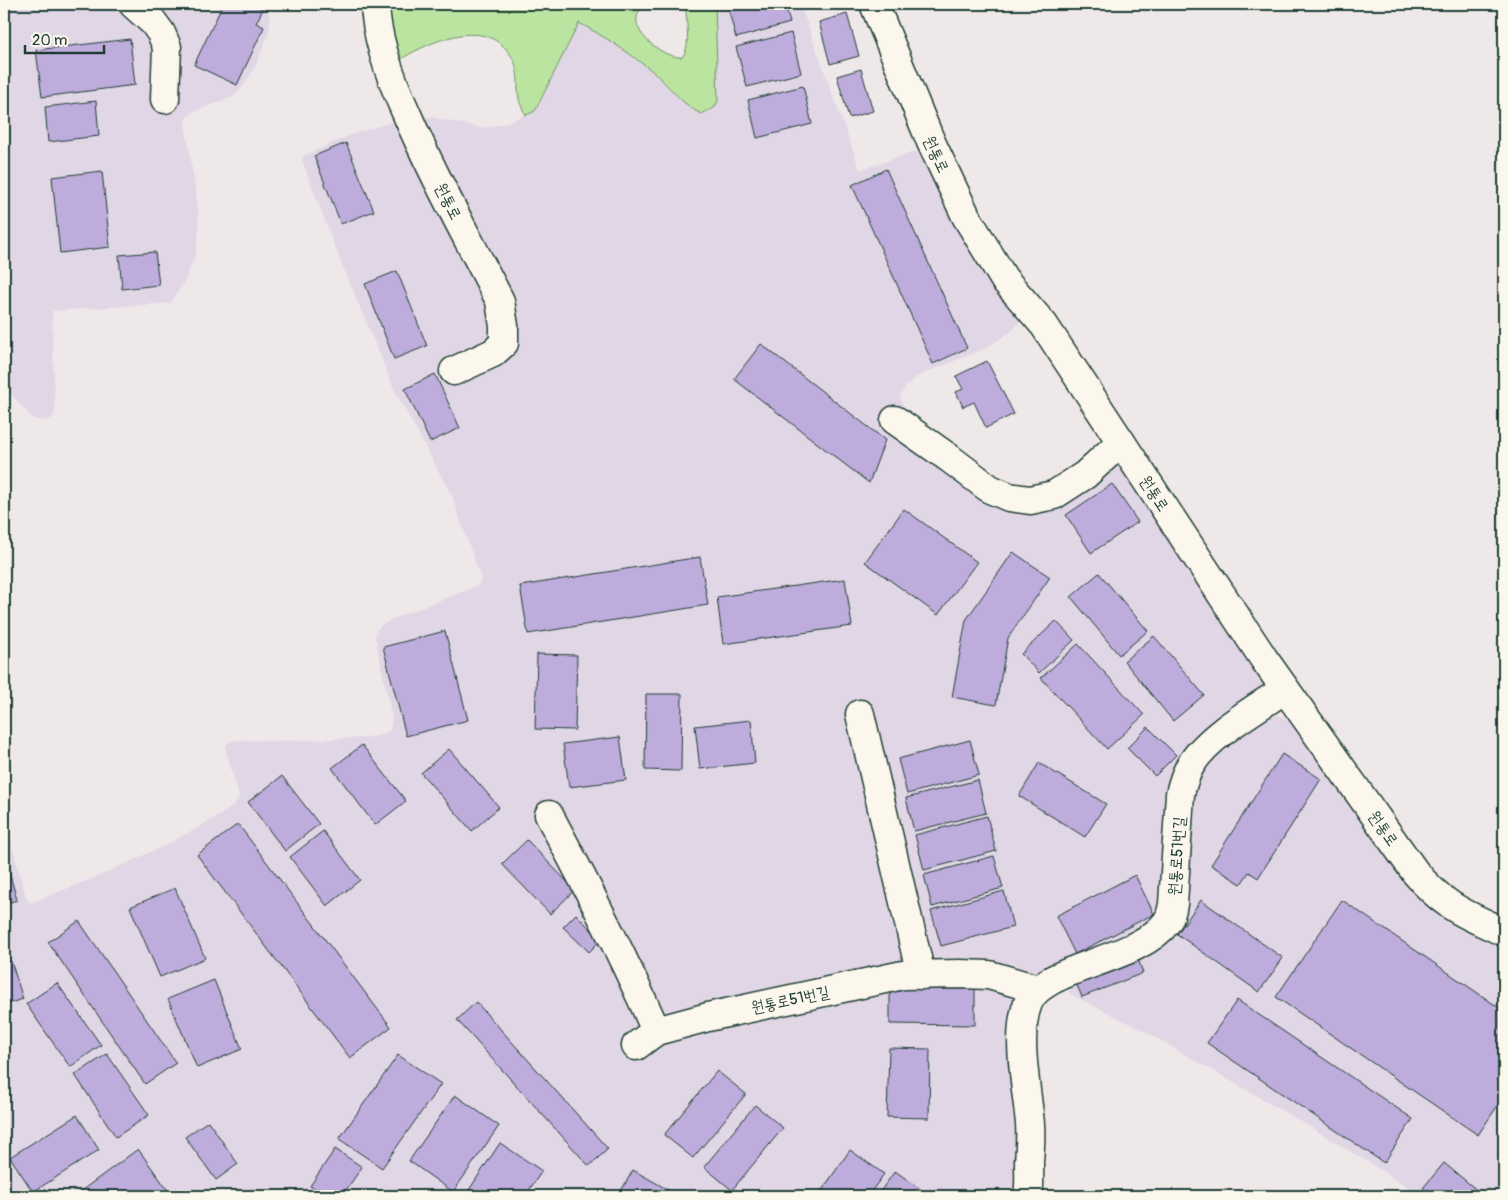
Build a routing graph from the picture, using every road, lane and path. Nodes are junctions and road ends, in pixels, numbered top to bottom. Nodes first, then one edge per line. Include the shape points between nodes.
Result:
1 (133, 4) edge
2 (375, 4) edge
3 (874, 4) edge
4 (164, 99) dead end
5 (454, 371) dead end
6 (895, 420) dead end
7 (1121, 442) junction
8 (1285, 689) junction
9 (860, 714) dead end
10 (549, 815) dead end
11 (1504, 932) edge
12 (921, 975) junction
13 (1037, 988) junction
14 (1028, 1196) edge

1 - 4 street via 153,22 167,47
2 - 5 street, 원통로 via 392,80 424,155 500,301 504,343 493,353
3 - 7 street, 원통로 via 931,142 966,216 1004,279 1044,325
6 - 7 street via 990,489 1009,497 1030,500 1054,495 1085,475
7 - 8 street, 원통로
8 - 11 street, 원통로 via 1429,888 1448,904
8 - 13 street, 원통로51번길 via 1221,733 1190,766 1180,794 1173,904 1167,922 1138,944
9 - 12 street
10 - 12 street, 원통로51번길 via 634,980 646,1039 708,1017 800,996
12 - 13 street, 원통로51번길 via 989,975
13 - 14 street via 1029,1001 1022,1031 1030,1127

